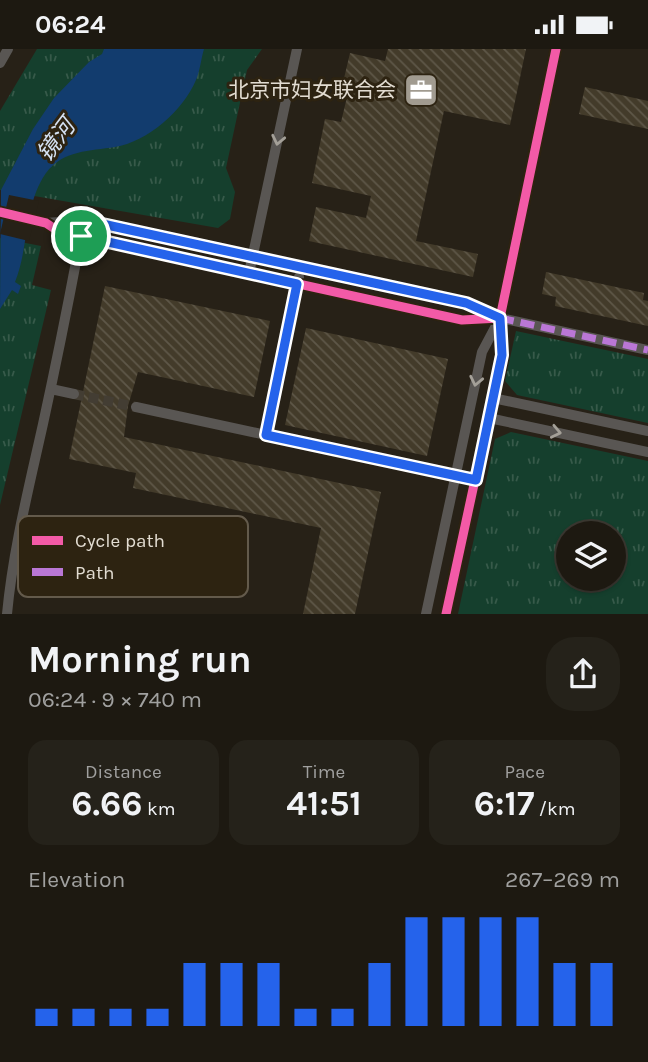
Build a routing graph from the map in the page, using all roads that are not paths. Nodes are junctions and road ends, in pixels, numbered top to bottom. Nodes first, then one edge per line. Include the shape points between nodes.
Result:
1 (8, 49) edge
2 (297, 49) edge
3 (556, 49) edge
4 (0, 63) edge
5 (3, 213) edge
6 (84, 220) junction
7 (46, 223) junction
8 (81, 236) junction
9 (252, 257) junction
10 (300, 267) junction
11 (249, 274) junction
12 (297, 284) junction
13 (500, 318) junction
14 (648, 350) edge
15 (51, 389) junction
16 (74, 394) tunnel mouth
17 (493, 398) junction
18 (136, 407) tunnel mouth
19 (489, 418) junction
20 (648, 431) edge
21 (266, 435) junction
22 (648, 452) edge
23 (456, 476) junction
24 (476, 480) junction
25 (23, 516) edge
26 (18, 539) edge
27 (7, 614) edge
28 (426, 614) edge
29 (446, 614) edge

1 - 4 street
2 -> 9 street
3 - 13 street
5 - 7 street
6 - 7 street
6 - 8 street
6 - 9 street
7 - 8 street
8 - 11 street
8 - 15 street
9 - 10 street
9 - 11 street
10 - 12 street
10 - 13 street via 466,303
11 - 12 street
12 - 13 street via 462,320
12 - 21 street
13 - 14 street
13 - 17 street via 502,355
13 -> 23 street via 482,352
15 - 16 street
15 - 25 street
17 - 19 street
17 - 20 street
18 - 21 street
19 -> 22 street
19 - 24 street
21 - 23 street
23 - 24 street
23 - 28 street
24 - 29 street
26 - 27 street

